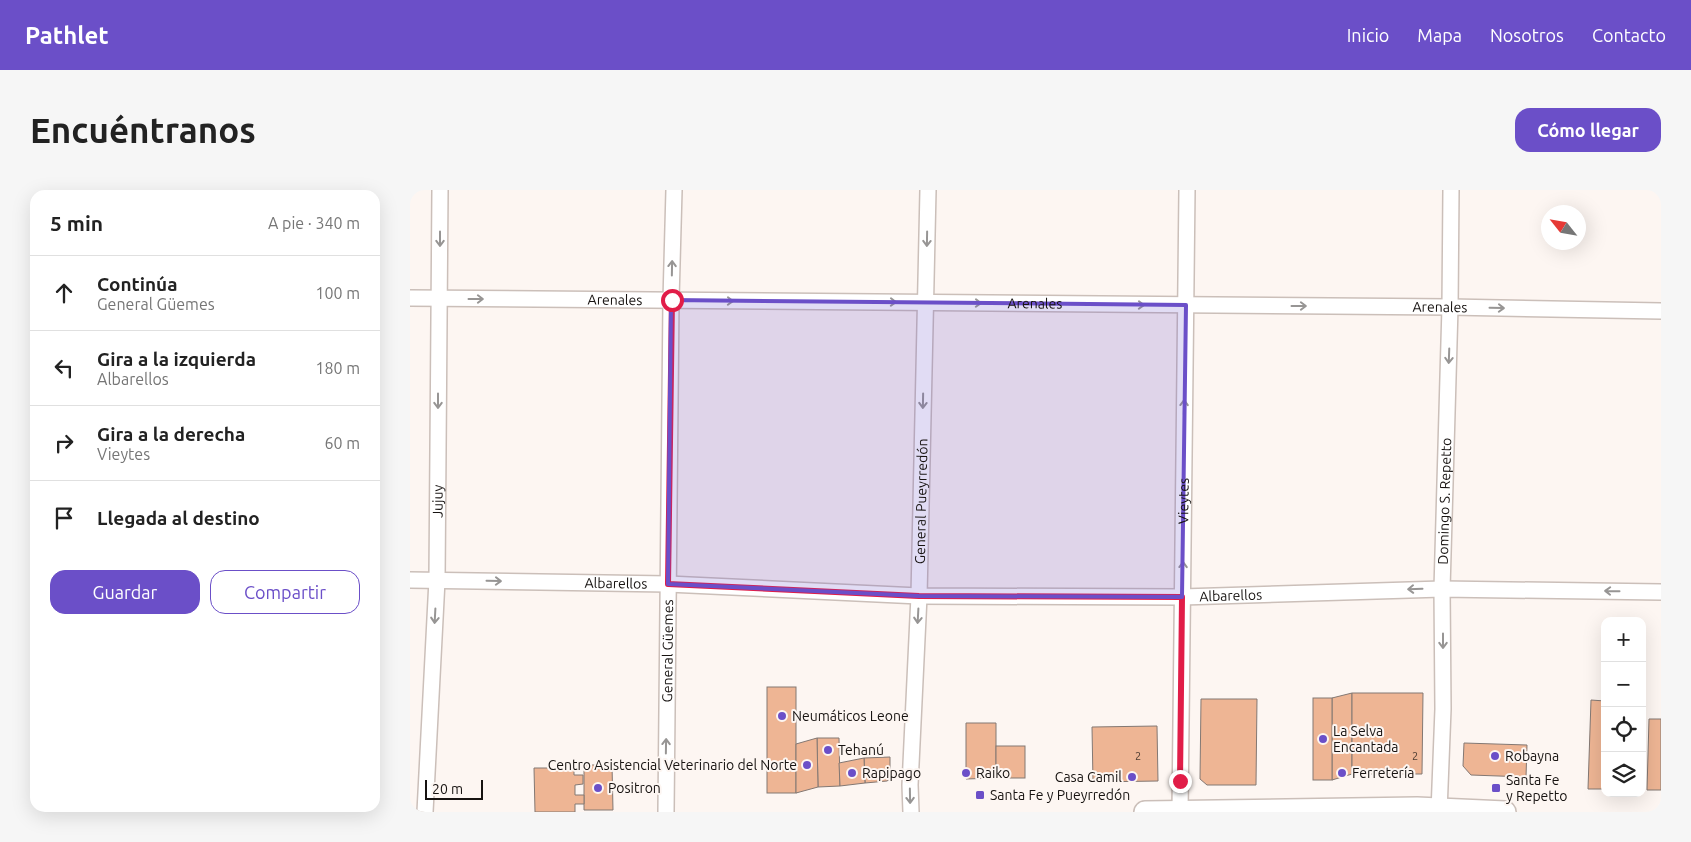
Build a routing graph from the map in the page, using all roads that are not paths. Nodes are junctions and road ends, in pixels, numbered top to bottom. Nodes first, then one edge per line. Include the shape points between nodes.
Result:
1 (440, 190) edge
2 (674, 190) edge
3 (928, 190) edge
4 (1187, 190) edge
5 (1451, 190) edge
6 (410, 298) edge
7 (439, 298) junction
8 (672, 300) junction
9 (925, 303) junction
10 (1186, 306) junction
11 (1450, 308) junction
12 (1661, 311) edge
13 (410, 580) edge
14 (437, 580) junction
15 (668, 584) junction
16 (1442, 588) junction
17 (1661, 592) edge
18 (919, 596) junction
19 (1182, 597) junction
20 (1439, 810) edge
21 (1180, 811) edge
22 (425, 812) edge
23 (666, 812) edge
24 (911, 812) edge
25 (1145, 812) edge
26 (1505, 812) edge

1 -> 7 street, Jujuy
8 -> 2 street, General Güemes
3 -> 9 street, General Pueyrredón
4 - 10 street, Vieytes
5 - 11 street, Domingo S. Repetto
6 - 7 street, Arenales
7 -> 8 street, Arenales
7 -> 14 street, Jujuy
8 -> 9 street, Arenales
8 - 15 street, General Güemes
9 -> 10 street, Arenales
9 -> 18 street, General Pueyrredón
10 -> 11 street, Arenales
19 -> 10 street, Vieytes
11 -> 12 street, Arenales
11 -> 16 street, Domingo S. Repetto
13 - 14 street, Albarellos
14 -> 15 street, Albarellos
14 -> 22 street, Jujuy
15 - 18 street, Albarellos
23 -> 15 street, General Güemes
17 -> 16 street, Albarellos
16 -> 19 street, Albarellos
16 -> 20 street, Domingo S. Repetto via 1443,710
18 - 19 street, Albarellos
18 -> 24 street, General Pueyrredón
19 - 21 street, Vieytes
20 - 21 main road
20 - 26 main road
21 - 25 main road

